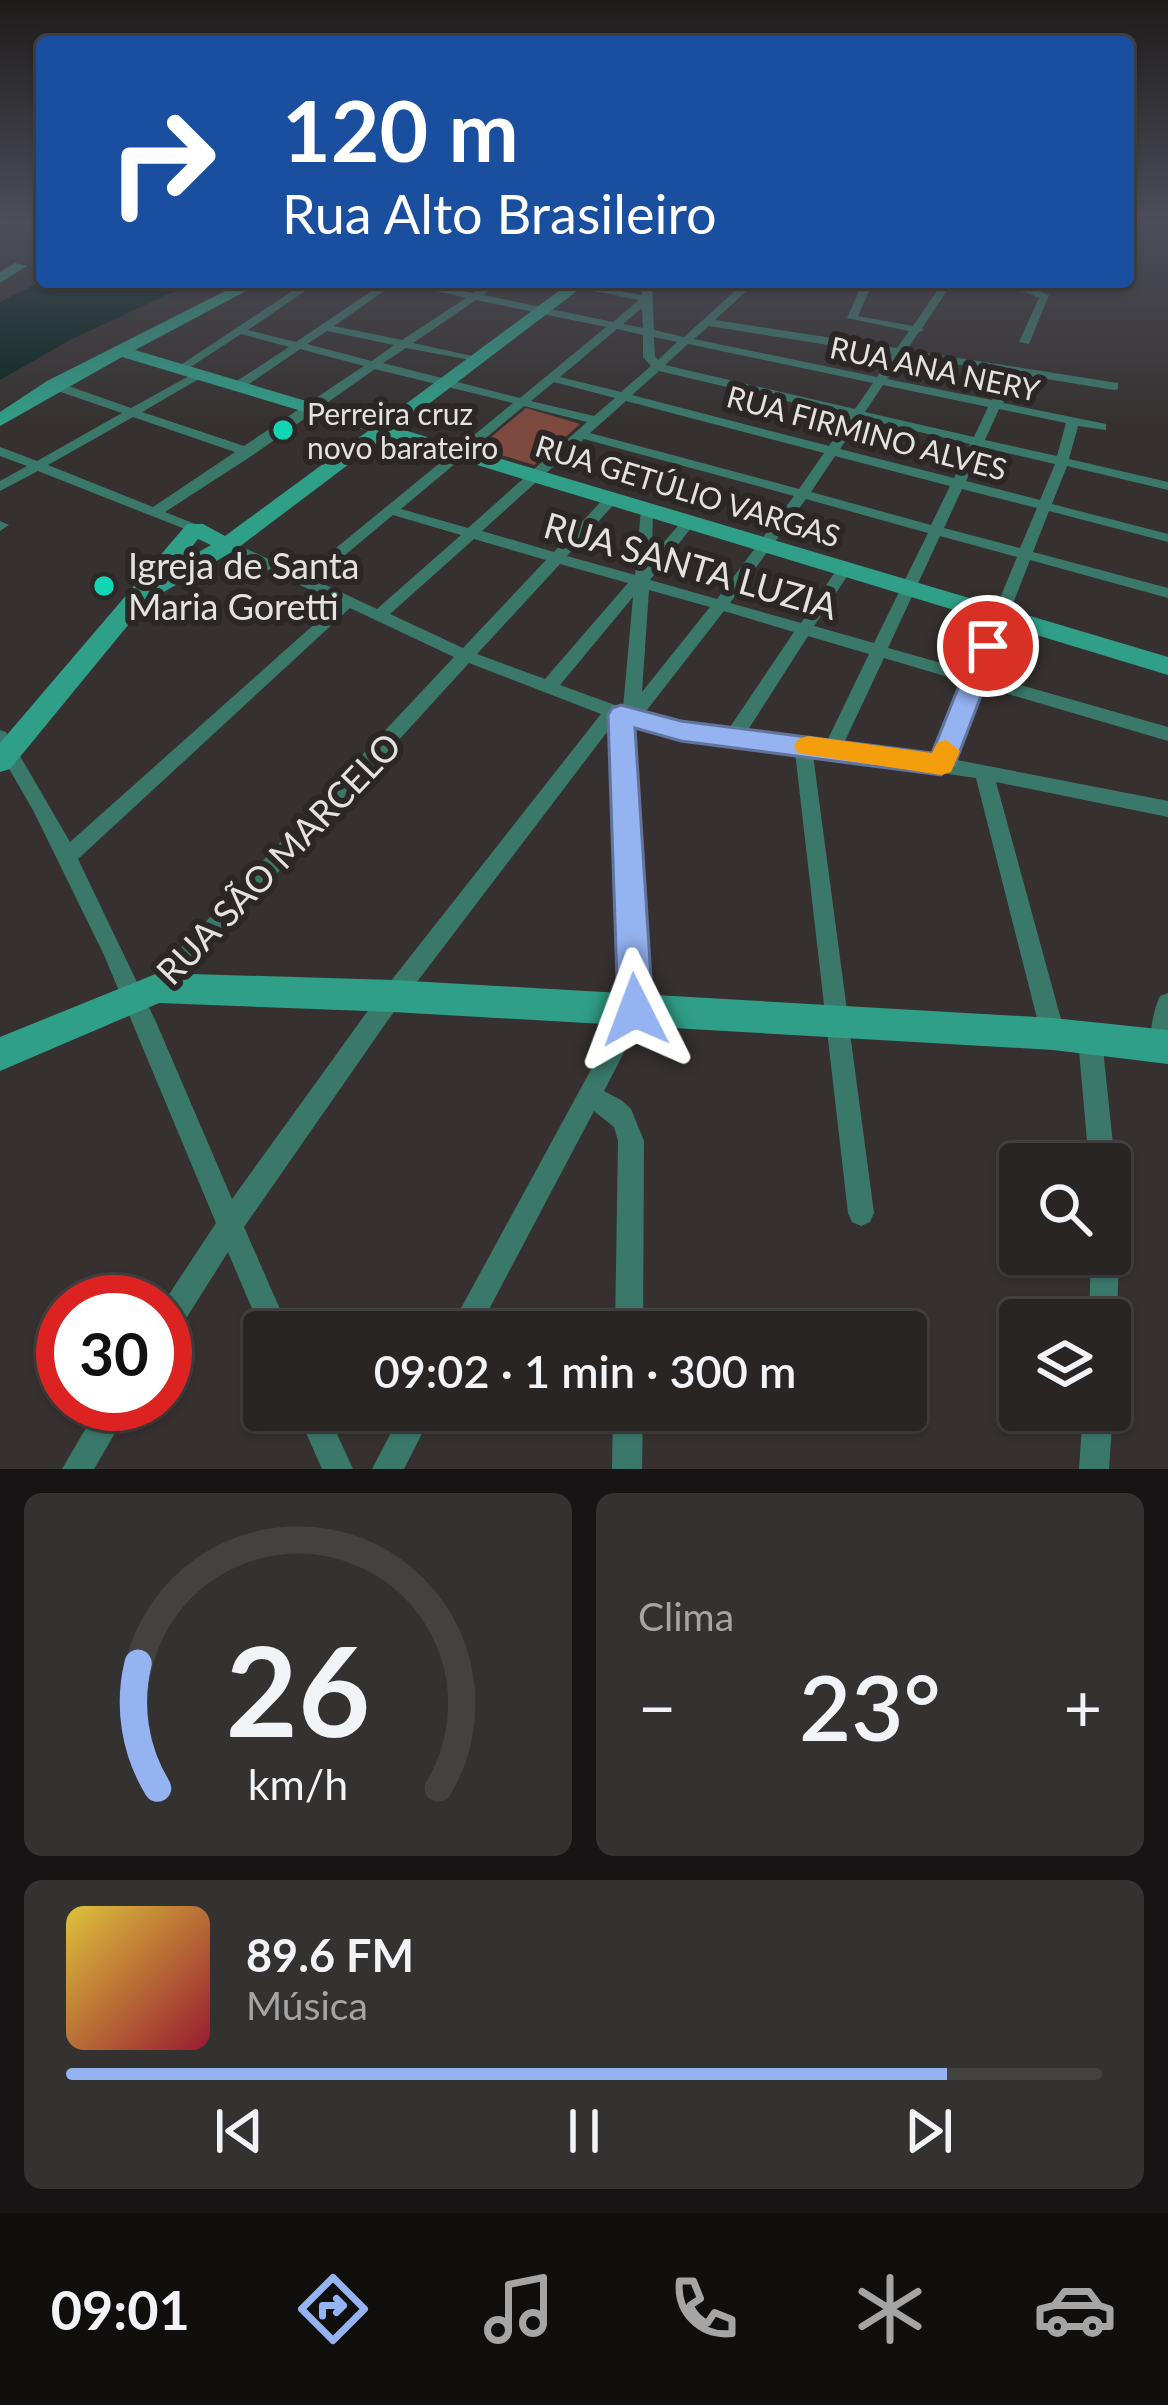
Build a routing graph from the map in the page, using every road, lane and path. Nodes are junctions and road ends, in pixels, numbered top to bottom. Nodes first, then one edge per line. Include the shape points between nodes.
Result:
1 (242, 289) edge
2 (304, 289) edge
3 (382, 289) edge
4 (438, 289) edge
5 (486, 289) edge
6 (572, 289) edge
7 (605, 289) edge
8 (647, 289) edge
9 (744, 289) edge
10 (865, 289) edge
11 (944, 289) edge
12 (1018, 289) edge
13 (475, 296) junction
14 (647, 298) junction
15 (543, 310) junction
16 (707, 322) junction
17 (617, 326) junction
18 (325, 327) junction
19 (919, 329) junction
20 (240, 331) junction
21 (647, 333) junction
22 (686, 341) junction
23 (1025, 342) dead end
24 (300, 344) junction
25 (405, 345) junction
26 (122, 351) junction
27 (903, 354) junction
28 (477, 360) junction
29 (379, 363) junction
30 (658, 367) junction
31 (1012, 370) junction
32 (191, 371) junction
33 (552, 378) junction
34 (450, 381) junction
35 (883, 382) junction
36 (53, 385) junction
37 (238, 386) junction
38 (1114, 386) dead end
39 (625, 397) junction
40 (522, 401) junction
41 (997, 406) junction
42 (315, 408) junction
43 (132, 412) junction
44 (860, 415) junction
45 (0, 420) edge
46 (598, 421) junction
47 (1073, 422) junction
48 (1102, 427) dead end
49 (385, 429) junction
50 (583, 435) junction
51 (980, 442) junction
52 (0, 451) edge
53 (248, 452) junction
54 (460, 452) junction
55 (835, 452) junction
56 (1062, 461) junction
57 (38, 466) junction
58 (538, 476) junction
59 (959, 484) junction
60 (1168, 486) edge
61 (0, 487) edge
62 (802, 495) junction
63 (612, 498) junction
64 (1044, 506) junction
65 (391, 510) junction
66 (648, 510) junction
67 (158, 511) junction
68 (688, 523) junction
69 (195, 529) junction
70 (938, 531) junction
71 (473, 534) junction
72 (1168, 538) edge
73 (227, 545) junction
74 (766, 547) junction
75 (1025, 555) junction
76 (557, 558) junction
77 (844, 569) junction
78 (306, 580) junction
79 (639, 581) junction
80 (910, 589) junction
81 (1168, 593) edge
82 (138, 597) junction
83 (350, 600) junction
84 (723, 605) junction
85 (381, 614) junction
86 (1001, 614) junction
87 (802, 628) junction
88 (879, 650) junction
89 (466, 656) junction
90 (1168, 666) edge
91 (975, 677) junction
92 (548, 687) junction
93 (622, 715) junction
94 (1168, 734) edge
95 (734, 736) junction
96 (802, 746) junction
97 (832, 749) junction
98 (2, 750) edge
99 (941, 764) junction
100 (984, 773) junction
101 (1168, 809) edge
102 (70, 854) junction
103 (147, 993) junction
104 (393, 996) junction
105 (1168, 1003) edge
106 (635, 1010) junction
107 (836, 1024) junction
108 (1053, 1034) junction
109 (1090, 1039) junction
110 (1165, 1047) edge
111 (0, 1054) edge
112 (590, 1098) junction
113 (1100, 1143) edge
114 (861, 1213) dead end
115 (227, 1225) junction
116 (192, 1282) edge
117 (266, 1311) edge
118 (473, 1311) edge
119 (629, 1311) edge
120 (100, 1431) edge
121 (321, 1431) edge
122 (408, 1431) edge
123 (628, 1431) edge
124 (1097, 1431) edge
125 (77, 1469) edge
126 (338, 1469) edge
127 (387, 1469) edge
128 (627, 1469) edge
129 (1094, 1469) edge

1 - 26 street
2 - 20 street
3 - 18 street
4 - 13 street, RUA ANA NERY
5 - 13 street
6 - 15 street
7 - 14 street
8 - 14 street
9 - 16 street
10 - 19 street via 852,318
11 - 19 street
12 - 23 street via 1046,297
13 - 15 street, RUA ANA NERY
13 - 25 street
14 - 17 street
14 - 21 street
15 - 17 street, RUA ANA NERY
15 - 28 street
16 - 22 street
16 - 27 street
17 - 21 street, RUA ANA NERY
17 - 33 street
18 - 24 street
18 - 25 street
19 - 27 street
20 - 24 street
20 - 32 street
21 - 22 street, RUA ANA NERY
21 - 30 street
22 - 30 street
22 - 35 street, RUA ANA NERY
24 - 29 street
24 - 37 street
25 - 28 street
25 - 29 street
26 - 32 street, RUA GETÚLIO VARGAS
26 - 36 street
27 - 31 street
27 - 35 street
28 - 34 street
29 - 34 street
29 - 42 street
30 - 39 street
30 - 44 street
31 - 38 street
31 - 41 street
32 - 37 street, RUA GETÚLIO VARGAS
32 - 43 street
33 - 39 street, RUA FIRMINO ALVES
33 - 40 street
34 - 40 street
34 - 49 street
35 - 41 street, RUA ANA NERY
35 - 44 street
36 - 43 street
36 - 45 street
37 - 42 street, RUA GETÚLIO VARGAS
39 - 46 street
39 - 55 street, RUA FIRMINO ALVES
40 - 46 street
40 - 54 street
41 - 47 street, RUA ANA NERY
41 - 51 street
42 - 49 street, RUA GETÚLIO VARGAS
42 - 53 street
43 - 53 street
43 - 57 street
44 - 51 street
44 - 55 street
46 - 50 street
47 - 48 street, RUA ANA NERY
47 - 56 street
49 - 54 street, RUA GETÚLIO VARGAS
49 - 73 street
50 - 58 street
50 - 62 street
51 - 56 street
51 - 59 street
52 - 57 street
53 - 67 street
54 - 58 street, RUA GETÚLIO VARGAS
54 - 65 street
55 - 59 street, RUA FIRMINO ALVES
55 - 62 street
56 - 60 street
56 - 64 street
57 - 61 street
57 - 67 street
58 - 63 street, RUA GETÚLIO VARGAS
58 - 71 street
59 - 64 street, RUA FIRMINO ALVES
59 - 70 street
62 - 70 street
62 - 74 street
63 - 66 street, RUA GETÚLIO VARGAS
63 - 76 street, RUA SÃO MARCELO
64 - 72 street, RUA FIRMINO ALVES
64 - 75 street
65 - 71 street, RUA SANTA LUZIA
65 - 78 street
66 - 68 street, RUA GETÚLIO VARGAS
66 - 79 street
67 - 69 street
68 - 74 street, RUA GETÚLIO VARGAS
68 - 79 street
69 - 73 street
69 - 82 street
70 - 75 street
70 - 80 street
71 - 76 street, RUA SANTA LUZIA
71 - 85 street
73 - 78 street
73 - 82 street
74 - 77 street, RUA GETÚLIO VARGAS
74 - 84 street
75 - 81 street
75 - 86 street
76 - 79 street, RUA SANTA LUZIA
76 - 89 street, RUA SÃO MARCELO
77 - 80 street, RUA GETÚLIO VARGAS
77 - 87 street
78 - 83 street
79 - 84 street, RUA SANTA LUZIA
79 - 92 street
79 - 93 street
80 - 86 street, RUA GETÚLIO VARGAS
80 - 88 street
82 - 98 street
83 - 85 street
83 - 102 street
84 - 87 street, RUA SANTA LUZIA
84 - 93 street
85 - 89 street
86 - 90 street, RUA GETÚLIO VARGAS
86 - 91 street
87 - 88 street, RUA SANTA LUZIA
87 - 95 street
88 - 91 street, RUA SANTA LUZIA
88 - 97 street
89 - 92 street
89 - 103 street, RUA SÃO MARCELO
91 - 94 street, RUA SANTA LUZIA
91 - 99 street
92 - 93 street
93 - 95 street
93 - 104 street
93 - 106 street
95 - 96 street
96 - 97 street
96 - 107 street
97 - 99 street
98 - 102 street
99 - 100 street
100 - 101 street
100 - 108 street
102 - 103 street
103 - 104 street
103 - 111 street, RUA SÃO MARCELO
103 - 115 street
104 - 106 street
104 - 115 street
105 - 110 street
106 - 107 street
106 - 112 street
107 - 108 street
107 - 114 street
108 - 109 street
109 - 110 street
109 - 113 street
112 - 118 street
112 - 119 street via 619,1111 631,1141
115 - 116 street
115 - 117 street
120 - 125 street
121 - 126 street
122 - 127 street
123 - 128 street
124 - 129 street

